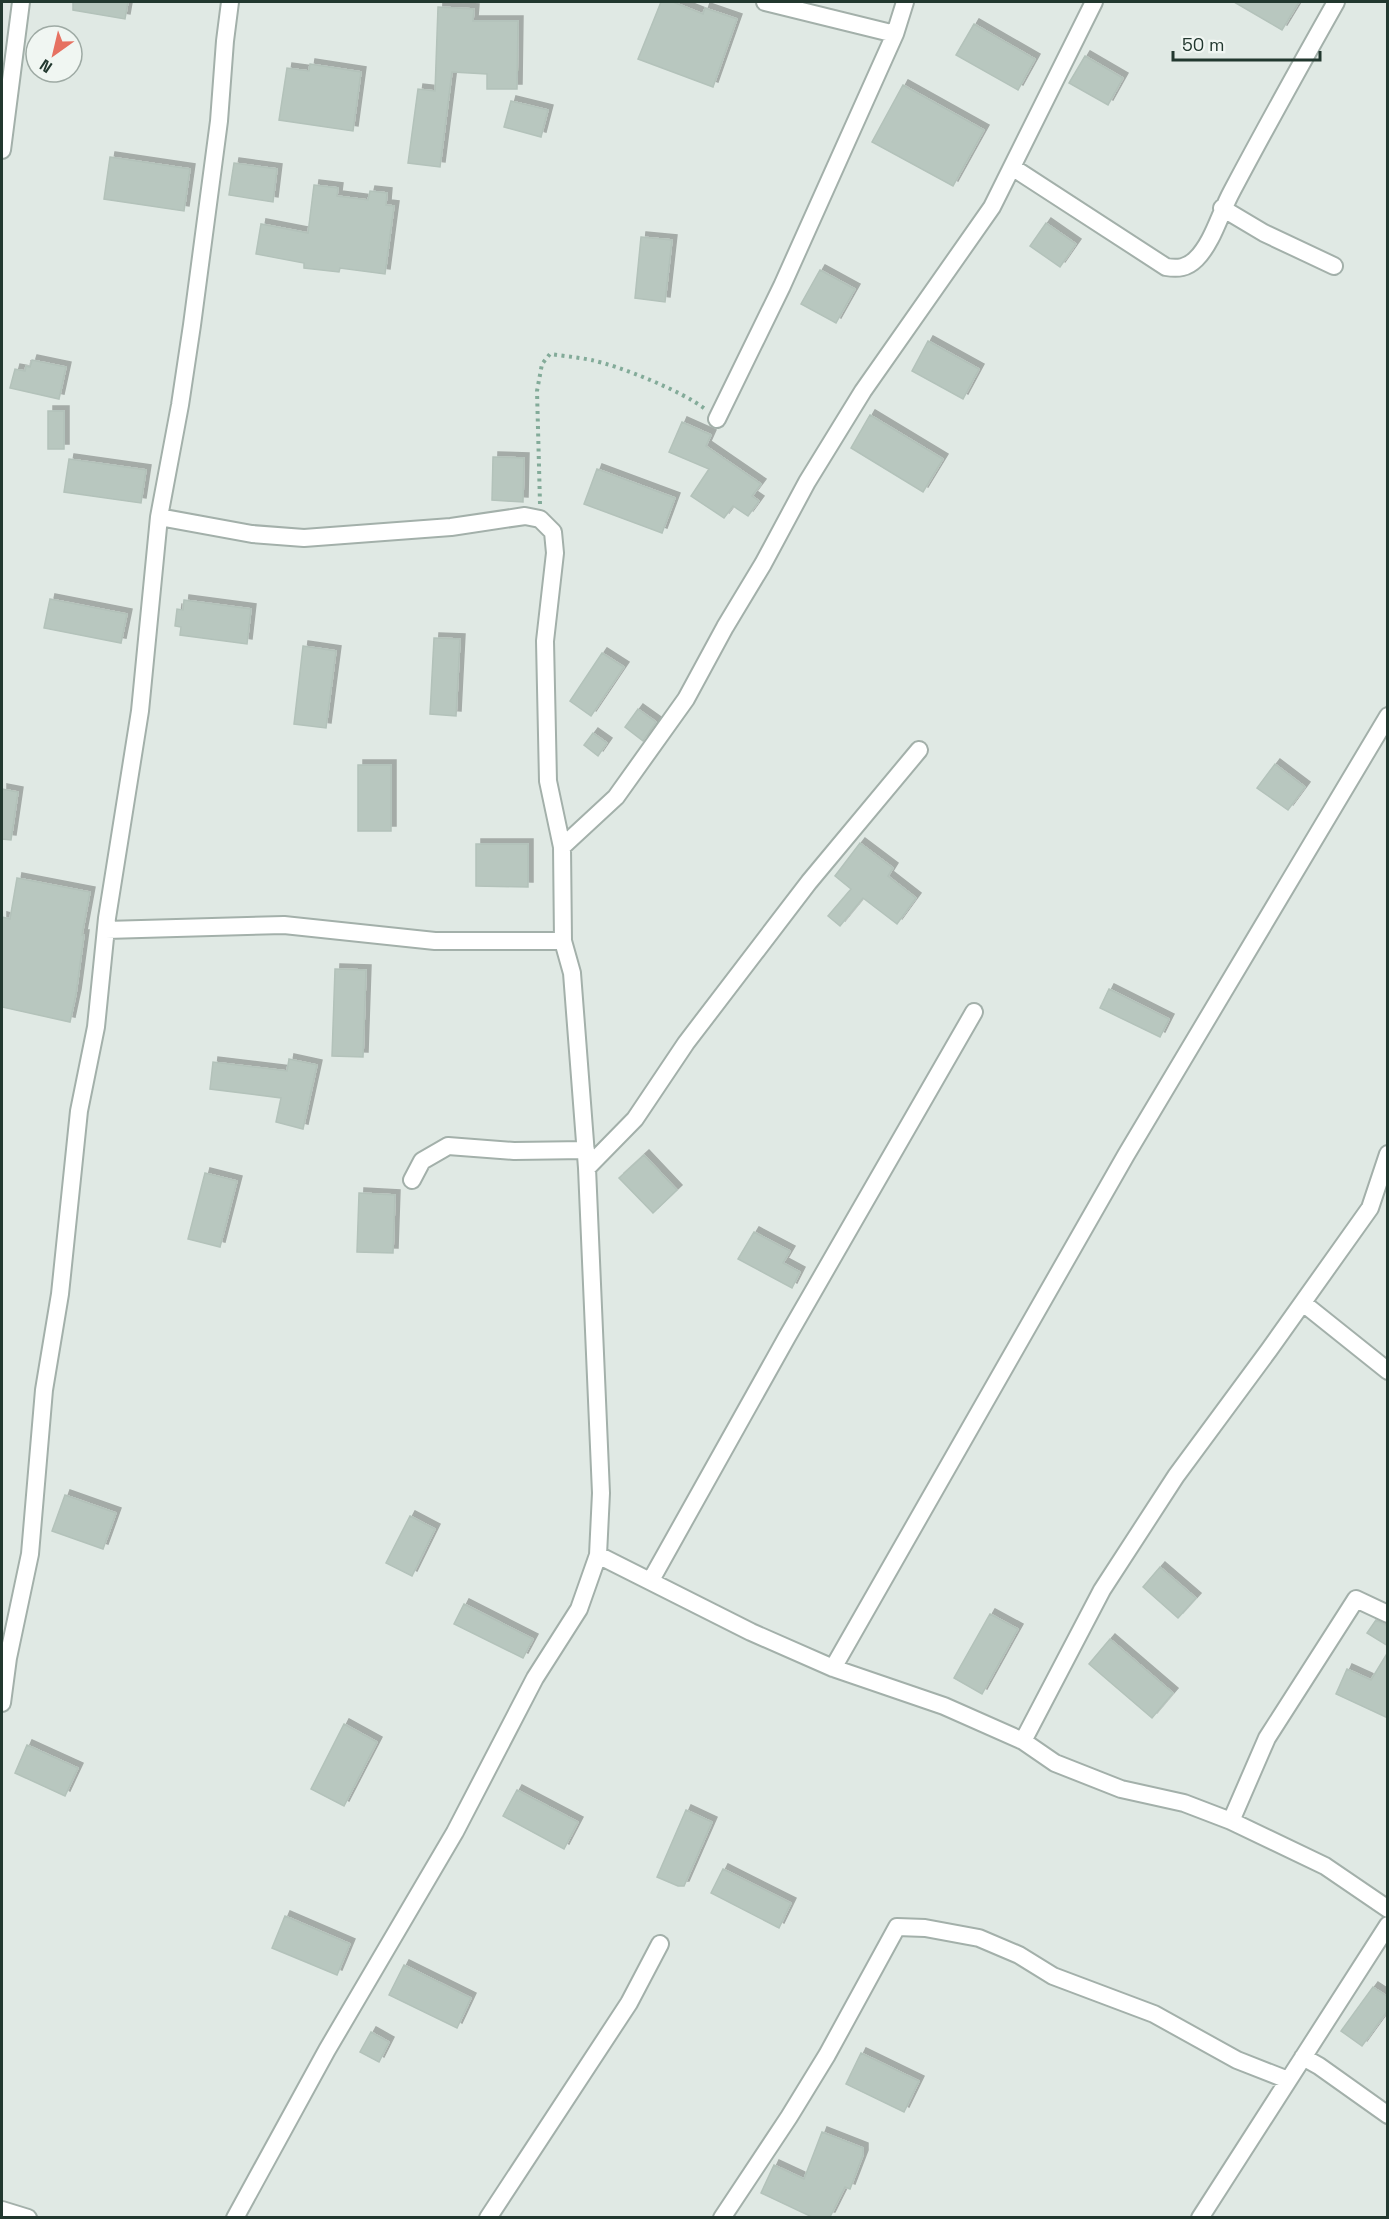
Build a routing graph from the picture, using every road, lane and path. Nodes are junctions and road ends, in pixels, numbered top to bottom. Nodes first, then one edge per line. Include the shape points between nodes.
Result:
1 (21, 2) edge
2 (230, 2) edge
3 (765, 2) edge
4 (905, 2) edge
5 (1094, 2) edge
6 (1336, 2) edge
7 (895, 34) junction
8 (2, 150) edge
9 (1012, 167) junction
10 (1222, 208) junction
11 (1334, 266) dead end
12 (717, 419) joint
13 (159, 517) junction
14 (540, 519) junction
15 (1388, 716) edge
16 (919, 750) dead end
17 (562, 847) junction
18 (106, 930) junction
19 (563, 941) junction
20 (974, 1012) dead end
21 (586, 1150) junction
22 (1388, 1154) edge
23 (587, 1168) junction
24 (412, 1180) dead end
25 (1303, 1303) junction
26 (1388, 1371) edge
27 (598, 1555) junction
28 (651, 1580) junction
29 (1388, 1614) edge
30 (833, 1668) junction
31 (2, 1703) edge
32 (1023, 1741) junction
33 (1231, 1821) junction
34 (1388, 1909) edge
35 (1388, 1925) edge
36 (660, 1944) dead end
37 (1303, 2057) junction
38 (1288, 2080) junction
39 (1388, 2115) edge
40 (2, 2210) edge
41 (28, 2217) edge
42 (235, 2217) edge
43 (488, 2217) edge
44 (722, 2217) edge
45 (1200, 2217) edge

1 - 8 street
2 - 13 street via 192,325
3 - 7 street
4 - 7 street
5 - 9 street
6 - 10 street
7 - 12 street via 782,286
9 - 10 street via 1166,267 1177,269 1194,261 1206,247
9 - 17 street via 992,207 856,402 686,699 615,797
10 - 11 street
12 - 14 path via 693,399 622,369 549,354 542,364 537,392
13 - 14 street via 252,534 304,538 451,527 525,516
13 - 18 street via 140,711
14 - 17 street via 553,531 555,553 545,641 548,781
15 - 30 street via 1126,1155
16 - 23 street via 802,892 686,1043 635,1119
17 - 19 street
18 - 19 street via 284,924 435,941
18 - 31 street via 96,1027 79,1111 60,1293 44,1390 30,1554
19 - 21 street via 572,973
20 - 28 street
21 - 23 street
21 - 24 street via 514,1151 448,1146 422,1161
22 - 25 street via 1370,1208
23 - 27 street via 601,1493
25 - 26 street
25 - 32 street via 1176,1476 1102,1590
27 - 28 street
27 - 42 street via 579,1609 534,1678 455,1832
28 - 30 street via 751,1632
29 - 33 street via 1356,1599 1267,1738
30 - 32 street via 944,1706
32 - 33 street via 1055,1763 1121,1789 1184,1803
33 - 34 street via 1325,1866
35 - 37 street
36 - 43 street via 629,2003
37 - 38 street
37 - 39 street
38 - 44 street via 1237,2060 1154,2014 1053,1976 980,1938 897,1927 827,2055
38 - 45 street
40 - 41 street

